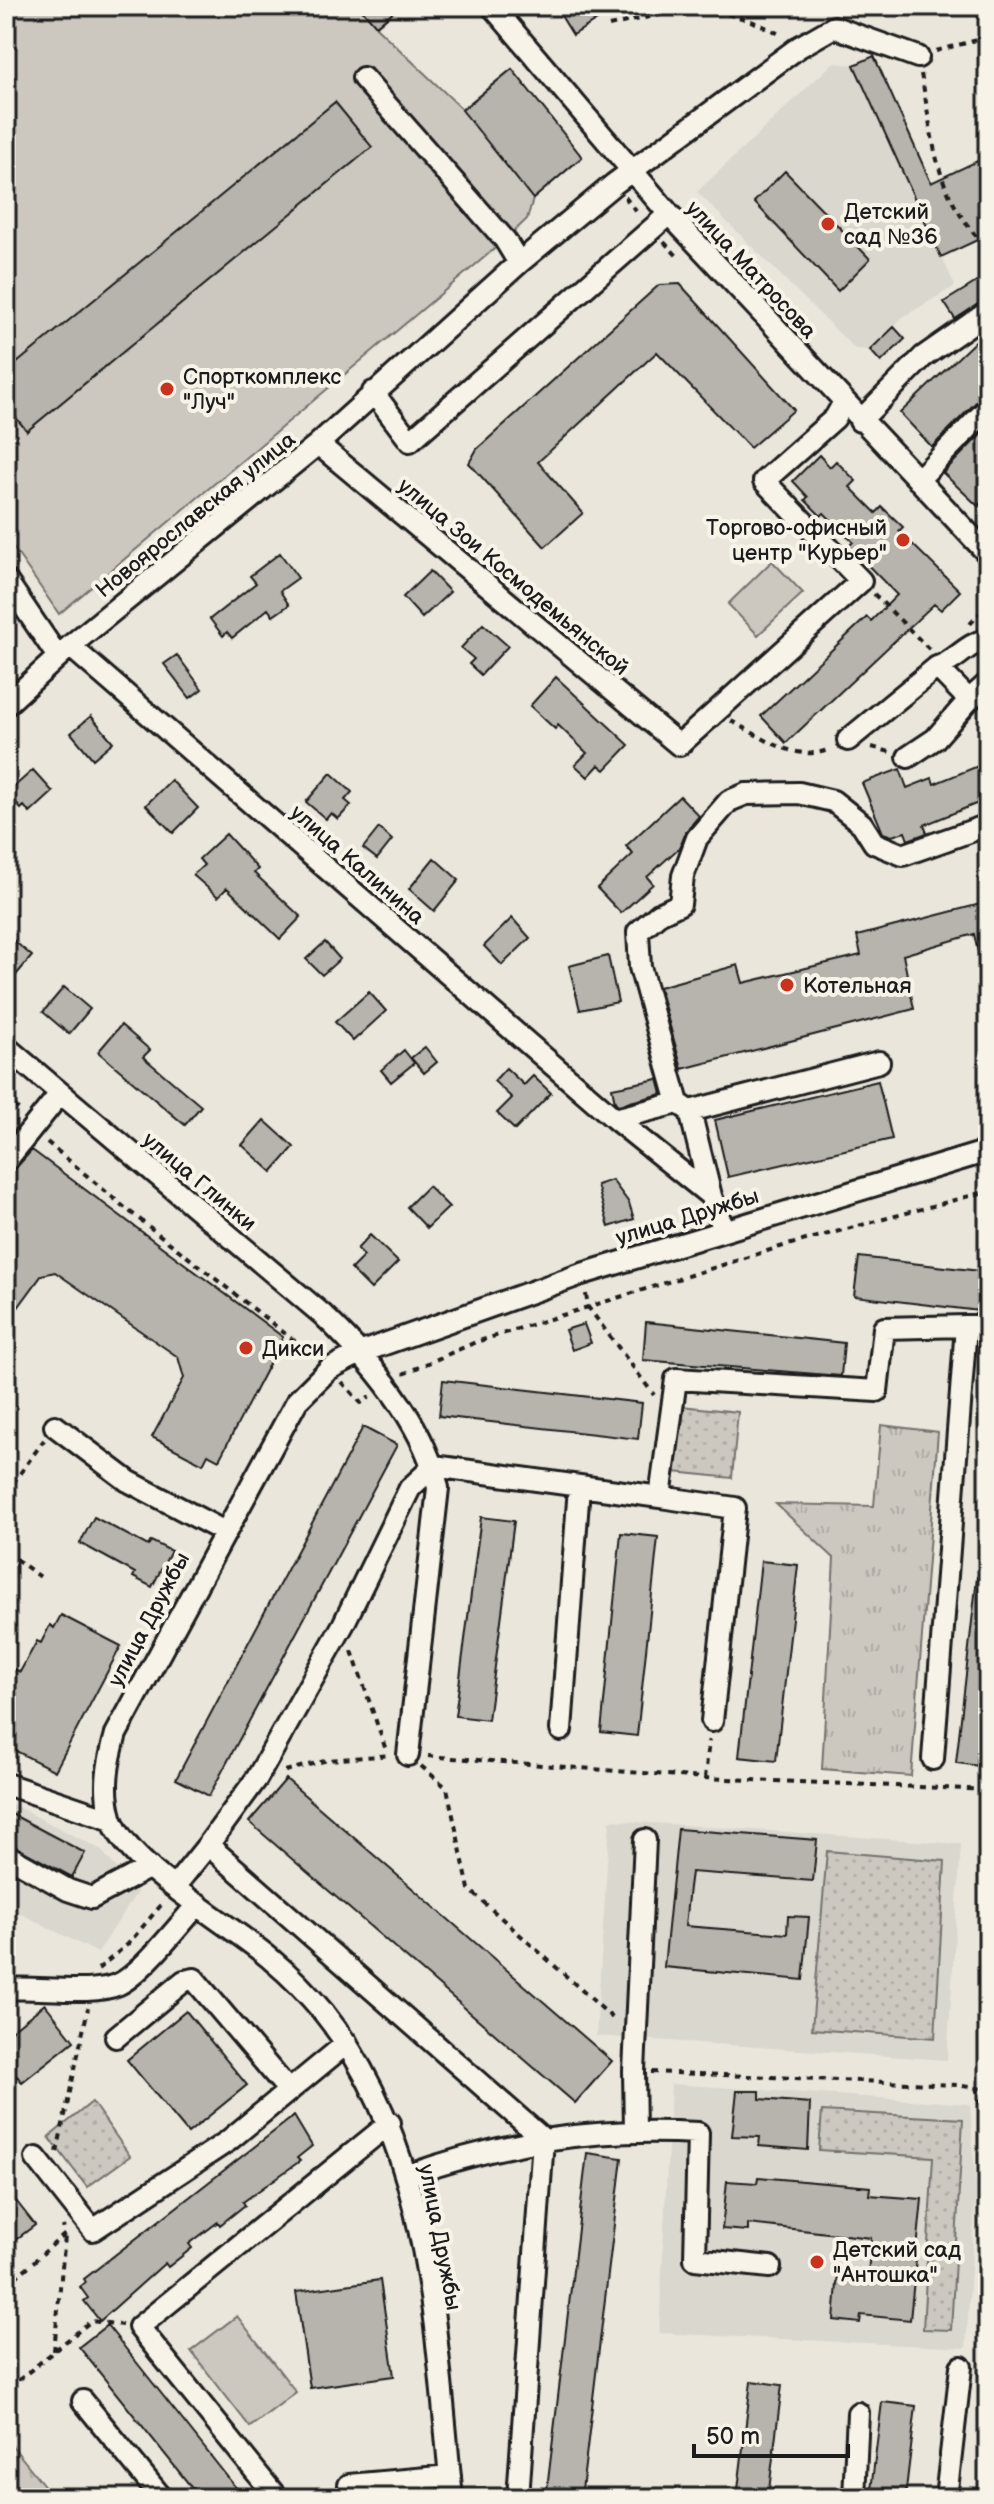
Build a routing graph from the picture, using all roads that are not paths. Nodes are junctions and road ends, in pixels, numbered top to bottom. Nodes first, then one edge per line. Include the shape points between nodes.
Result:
1 (492, 6) edge
2 (918, 57) road end
3 (363, 78) dead end
4 (631, 171) junction
5 (669, 214) junction
6 (519, 263) junction
7 (986, 313) dead end
8 (373, 392) junction
9 (844, 402) junction
10 (988, 408) edge
11 (860, 421) junction
12 (318, 444) junction
13 (918, 480) junction
14 (988, 554) edge
15 (6, 580) edge
16 (988, 639) edge
17 (64, 652) junction
18 (941, 665) junction
19 (988, 683) edge
20 (969, 700) junction
21 (6, 705) edge
22 (848, 740) road end
23 (908, 757) road end
24 (988, 825) edge
25 (6, 1047) edge
26 (879, 1062) dead end
27 (59, 1095) junction
28 (684, 1107) junction
29 (615, 1119) junction
30 (988, 1151) edge
31 (6, 1161) edge
32 (711, 1196) junction
33 (724, 1230) junction
34 (966, 1326) junction
35 (988, 1326) edge
36 (362, 1352) junction
37 (55, 1426) road end
38 (434, 1466) junction
39 (579, 1487) junction
40 (660, 1497) junction
41 (223, 1531) junction
42 (712, 1721) road end
43 (561, 1730) dead end
44 (398, 1755) road end
45 (933, 1759) dead end
46 (6, 1784) edge
47 (112, 1820) junction
48 (645, 1840) dead end
49 (208, 1845) junction
50 (6, 1855) edge
51 (150, 1867) junction
52 (175, 1886) junction
53 (198, 1904) junction
54 (6, 1989) edge
55 (116, 2037) dead end
56 (347, 2043) junction
57 (289, 2091) junction
58 (390, 2123) junction
59 (635, 2130) junction
60 (543, 2139) junction
61 (36, 2158) dead end
62 (406, 2176) junction
63 (770, 2267) dead end
64 (961, 2367) dead end
65 (83, 2401) dead end
66 (858, 2413) dead end
67 (450, 2476) junction
68 (349, 2485) dead end
69 (162, 2498) edge
70 (277, 2498) edge
71 (452, 2498) edge
72 (518, 2498) edge
73 (854, 2498) edge
74 (946, 2498) edge

1 - 4 street, улица Матросова
2 - 4 street, Новоярославская улица via 834,27
3 - 6 street via 505,240
4 - 5 street, улица Матросова
4 - 6 street, Новоярославская улица
5 - 8 street via 410,441
5 - 9 street, улица Матросова
6 - 8 street, Новоярославская улица
7 - 11 street via 923,357
8 - 12 street, Новоярославская улица
9 - 11 street, улица Матросова
9 - 12 street, улица Зои Космодемьянской via 835,418 764,481 861,581 679,745
10 - 13 street
11 - 13 street, улица Матросова
12 - 17 street, Новоярославская улица
13 - 14 street, улица Матросова
15 - 17 street, улица Калинина
16 - 18 street via 969,644
17 - 21 street, Новоярославская улица
17 - 29 street, улица Калинина
18 - 20 street
18 - 22 street
19 - 20 street
20 - 23 street via 935,739
24 - 28 street via 903,855 874,843 862,824 833,801 799,793 746,794 729,801 697,838 685,867 680,904 638,932 640,967
25 - 27 street, улица Глинки
26 - 28 street
27 - 31 street
27 - 36 street, улица Глинки
28 - 29 street
28 - 32 street
29 - 32 street, улица Калинина
30 - 33 street, улица Дружбы
32 - 33 street
33 - 36 street, улица Дружбы
34 - 35 street
34 - 40 street via 884,1328 877,1391 676,1379
34 - 45 street
36 - 38 street, улица Глинки
36 - 41 street, улица Дружбы via 329,1369 297,1401
37 - 41 street via 128,1481
38 - 39 street
38 - 44 street via 438,1488
38 - 49 street via 410,1488 343,1625 257,1778
39 - 40 street
39 - 43 street
40 - 42 street via 735,1508
41 - 47 street, улица Дружбы via 116,1734 107,1765
46 - 47 street
47 - 51 street, улица Дружбы
48 - 59 street
49 - 52 street
49 - 60 street
50 - 51 street via 92,1898
51 - 52 street, улица Дружбы
52 - 53 street, улица Дружбы
53 - 54 street via 119,1984
53 - 56 street, улица Дружбы via 273,1961
55 - 57 street via 184,1981 194,1979
56 - 57 street
56 - 58 street, улица Дружбы
57 - 61 street via 228,2141 93,2230
58 - 62 street, улица Дружбы
58 - 70 street via 139,2327
59 - 60 street
59 - 63 street via 698,2133 695,2259
60 - 62 street
60 - 72 street
62 - 67 street, улица Дружбы via 433,2319
64 - 74 street
65 - 69 street
66 - 73 street
67 - 68 street
67 - 71 street, улица Дружбы

